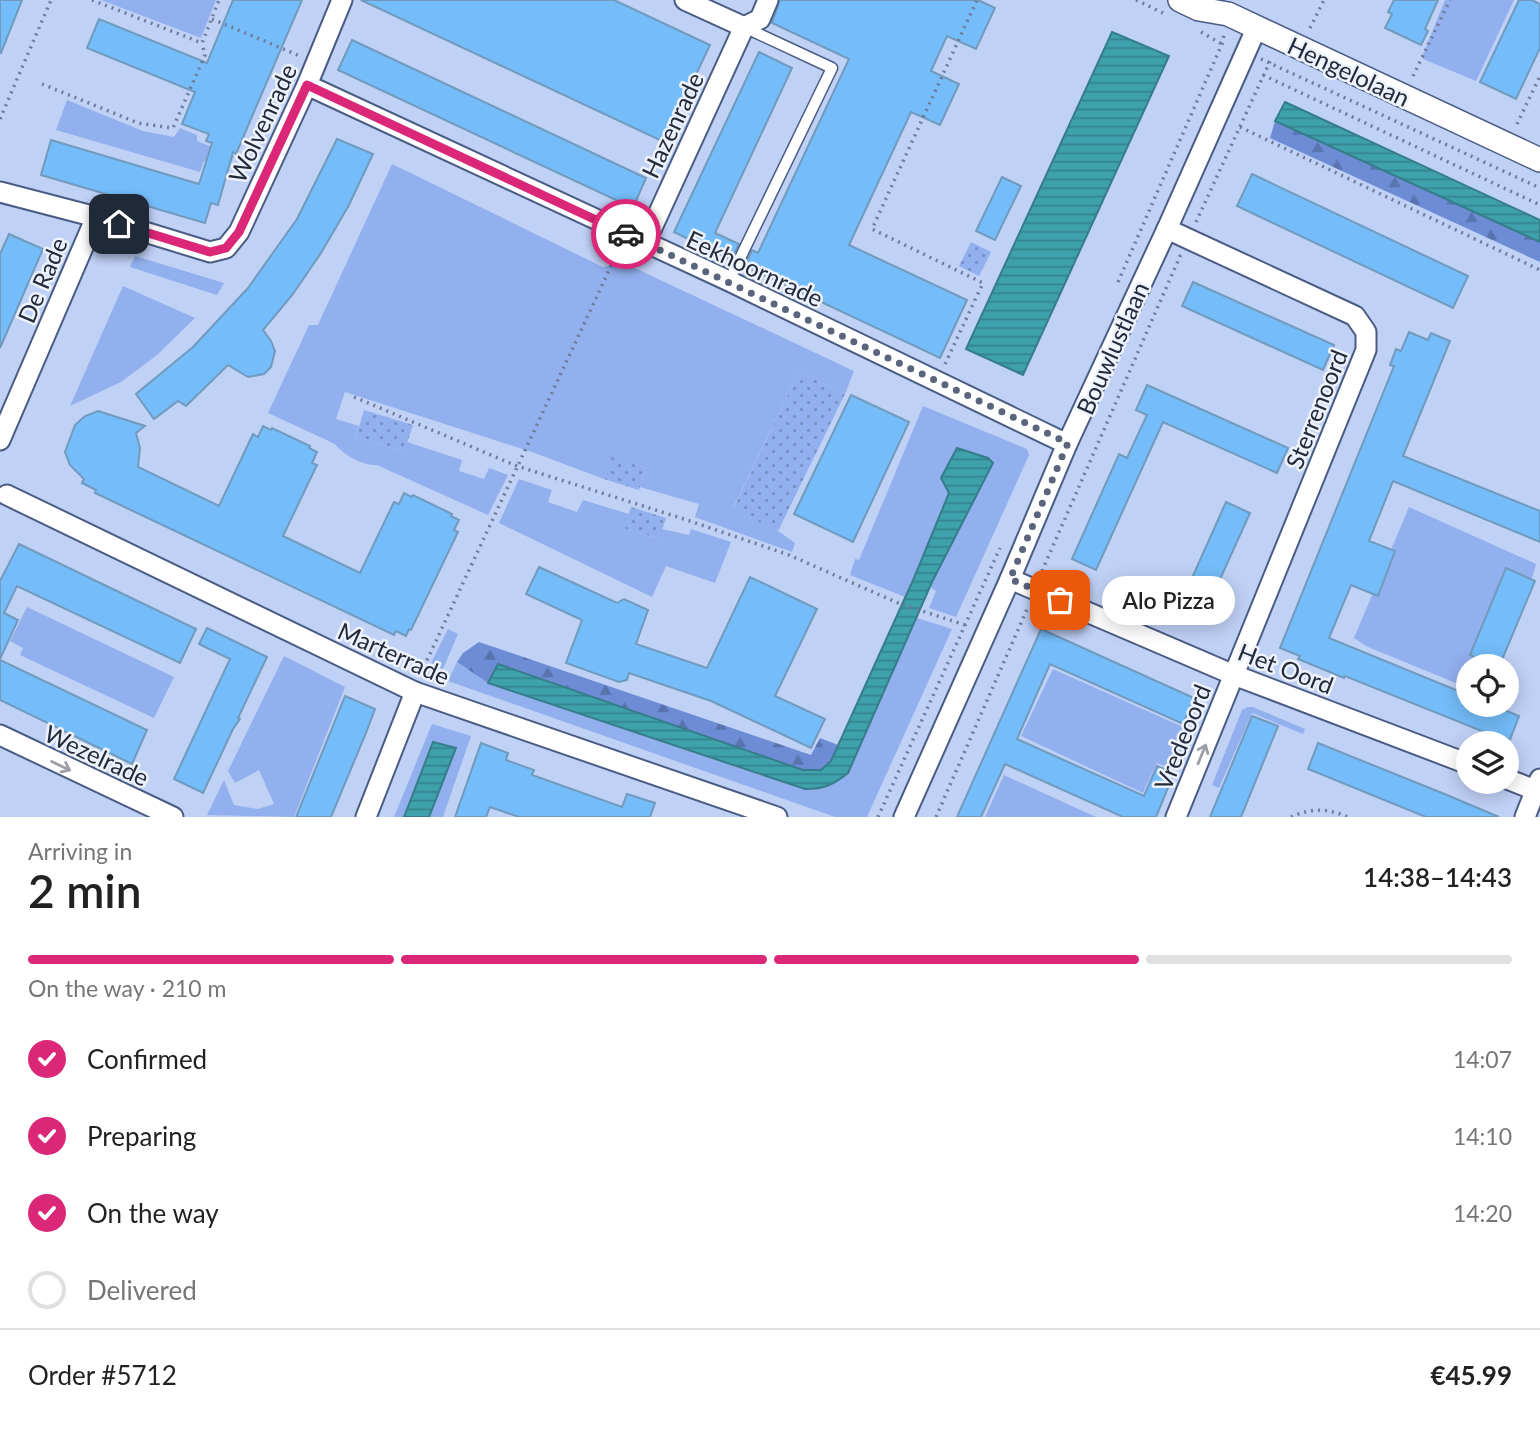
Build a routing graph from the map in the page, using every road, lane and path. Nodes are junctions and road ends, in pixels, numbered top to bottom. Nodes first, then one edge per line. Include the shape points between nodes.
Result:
1 (51, 0) edge
2 (92, 0) edge
3 (219, 0) edge
4 (342, 0) edge
5 (685, 0) edge
6 (768, 0) edge
7 (977, 0) edge
8 (1136, 0) edge
9 (1324, 0) edge
10 (1450, 0) edge
11 (1225, 5) edge
12 (1176, 9) edge
13 (212, 19) junction
14 (744, 27) junction
15 (1256, 27) junction
16 (1310, 28) dead end
17 (1195, 29) dead end
18 (1280, 39) junction
19 (202, 43) junction
20 (1246, 52) junction
21 (316, 63) junction
22 (1270, 63) junction
23 (1263, 75) junction
24 (1413, 76) dead end
25 (1540, 76) edge
26 (42, 84) dead end
27 (307, 85) junction
28 (0, 119) edge
29 (1517, 124) dead end
30 (1240, 127) junction
31 (1540, 160) edge
32 (1540, 188) edge
33 (0, 192) edge
34 (1540, 205) edge
35 (96, 217) junction
36 (1167, 229) junction
37 (626, 234) junction
38 (1189, 237) junction
39 (645, 243) junction
40 (210, 252) joint
41 (1540, 271) edge
42 (729, 281) junction
43 (936, 382) junction
44 (354, 397) dead end
45 (0, 440) edge
46 (1068, 443) junction
47 (517, 466) junction
48 (2, 499) edge
49 (1010, 579) junction
50 (1035, 589) junction
51 (927, 612) dead end
52 (1234, 675) junction
53 (415, 692) junction
54 (0, 735) edge
55 (1456, 759) edge
56 (1519, 782) edge
57 (1539, 787) edge
58 (173, 817) edge
59 (366, 817) edge
60 (777, 817) edge
61 (904, 817) edge
62 (936, 817) edge
63 (1176, 817) edge
64 (1291, 817) edge
65 (1348, 817) edge
66 (1525, 817) edge

1 - 28 path
2 - 19 path
3 - 13 path
4 - 21 street, Wolvenrade
5 - 14 street
6 - 14 street, Hazenrade via 760,19
7 - 43 path via 872,229 983,283
8 - 12 path
9 - 16 path
10 - 24 path
11 - 12 street, Hengelolaan
11 - 15 street, Hengelolaan
13 - 19 path
13 - 21 path
14 - 39 street, Hazenrade
14 - 42 lane via 832,68
15 - 18 street, Hengelolaan
15 - 20 street, Bouwlustlaan
17 - 20 path, Hengelolaan
18 - 22 path, Bouwlustlaan
18 - 31 street, Hengelolaan
19 - 26 path via 205,55 173,128 138,123
20 - 22 path, Hengelolaan
20 - 36 street, Bouwlustlaan
21 - 27 street, Wolvenrade
22 - 23 path, Bouwlustlaan
22 - 32 path, Hengelolaan
23 - 30 path, Bouwlustlaan
23 - 34 path
25 - 29 path
27 - 37 street, Eekhoornrade
27 - 40 street, Wolvenrade via 239,232 226,248
30 - 38 path, Bouwlustlaan
30 - 41 path
33 - 35 street, De Rade
35 - 40 street, De Rade
35 - 45 street, De Rade
36 - 38 street, Sterrenoord
36 - 46 street, Bouwlustlaan
37 - 39 street, Eekhoornrade
37 - 47 path
38 - 50 path, Bouwlustlaan
38 - 52 street, Sterrenoord via 1355,316 1366,332 1366,350
39 - 42 street, Eekhoornrade
42 - 43 street, Eekhoornrade
43 - 46 street, Eekhoornrade
44 - 47 path
46 - 49 street, Bouwlustlaan
47 - 51 path via 789,555
47 - 53 path via 424,663
48 - 53 street, Marterrade
49 - 50 street, Het Oord
49 - 61 street, Bouwlustlaan
50 - 52 street, Het Oord
50 - 62 path, Bouwlustlaan
52 - 55 street, Het Oord
63 -> 52 street, Vredeoord
53 - 59 street
53 - 60 street, Marterrade
54 -> 58 street, Wezelrade
56 - 57 street
57 - 66 street
64 - 65 path via 1312,809

